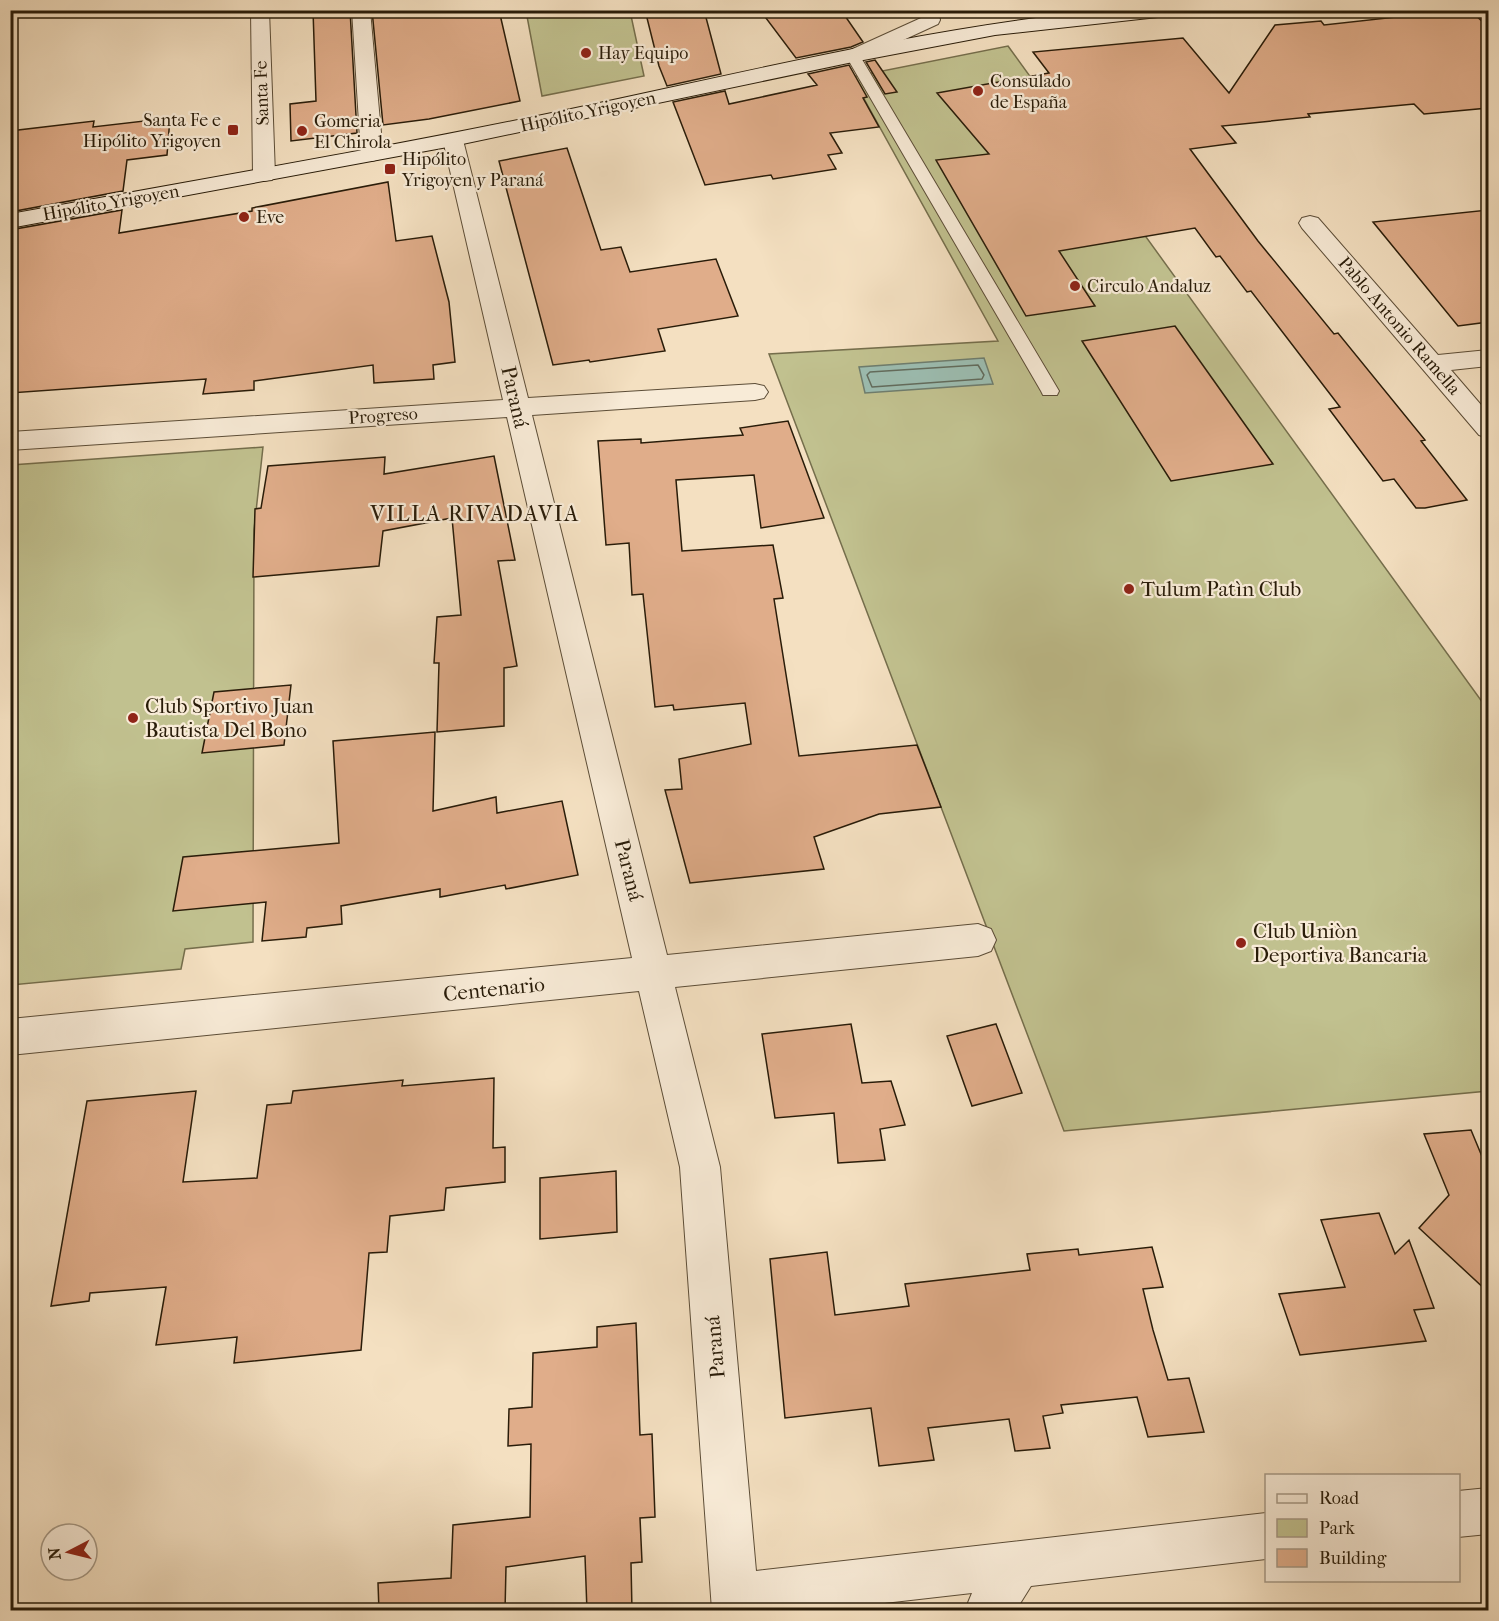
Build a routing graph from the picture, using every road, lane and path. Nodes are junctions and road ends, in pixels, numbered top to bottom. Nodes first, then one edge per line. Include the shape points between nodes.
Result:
1 (260, 10) edge
2 (361, 10) edge
3 (929, 10) edge
4 (1167, 10) edge
5 (853, 57) junction
6 (453, 140) junction
7 (372, 155) junction
8 (264, 175) junction
9 (10, 221) edge
10 (1310, 223) dead end
11 (1488, 358) edge
12 (1432, 364) junction
13 (1050, 391) dead end
14 (755, 392) dead end
15 (517, 407) junction
16 (1488, 429) edge
17 (10, 441) edge
18 (978, 940) dead end
19 (654, 973) junction
20 (10, 1037) edge
21 (1488, 1511) edge
22 (1460, 1514) edge
23 (1265, 1536) edge
24 (1018, 1564) junction
25 (735, 1604) edge
26 (989, 1611) edge

1 - 8 street, Santa Fe
2 - 7 street
3 - 5 street via 931,20
4 - 5 street, Hipólito Yrigoyen via 1029,24
5 - 6 street, Hipólito Yrigoyen
5 - 13 lane
6 - 7 street, Hipólito Yrigoyen
6 - 15 street, Paraná
7 - 8 street, Hipólito Yrigoyen
8 - 9 street, Hipólito Yrigoyen
10 - 12 street, Pablo Antonio Ramella
11 - 12 street
12 - 16 street, Pablo Antonio Ramella
14 - 15 street, Progreso
15 - 17 street, Progreso
15 - 19 street, Paraná
18 - 19 street, Centenario
19 - 20 street, Centenario
19 - 25 street, Paraná via 700,1167
21 - 22 street
23 - 24 street
24 - 25 street
24 - 26 street

